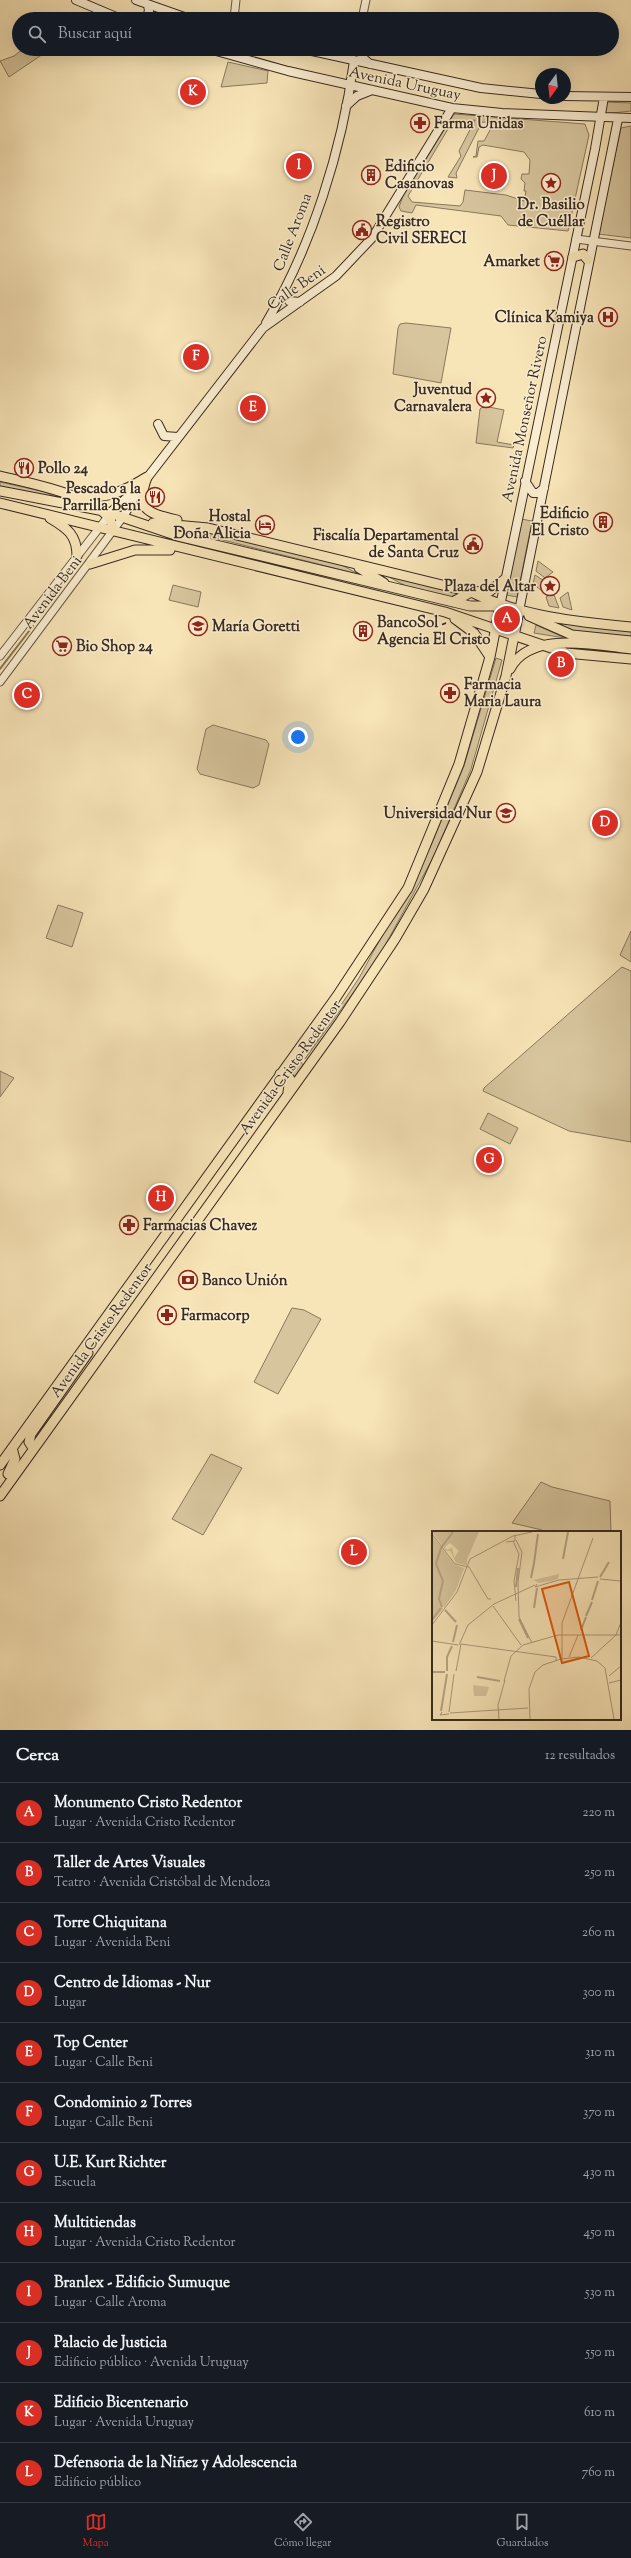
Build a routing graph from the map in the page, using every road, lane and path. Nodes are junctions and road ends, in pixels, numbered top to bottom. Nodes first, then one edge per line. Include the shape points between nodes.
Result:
1 (76, 0) edge
2 (136, 0) edge
3 (236, 0) edge
4 (366, 0) edge
5 (148, 5) junction
6 (96, 9) junction
7 (98, 12) edge
8 (104, 12) edge
9 (148, 12) edge
10 (169, 12) edge
11 (235, 12) edge
12 (363, 12) edge
13 (234, 56) edge
14 (333, 56) edge
15 (355, 56) edge
16 (362, 56) edge
17 (354, 61) junction
18 (372, 65) junction
19 (350, 86) junction
20 (372, 90) junction
21 (535, 93) edge
22 (571, 96) edge
23 (604, 97) junction
24 (631, 97) edge
25 (346, 106) junction
26 (452, 108) junction
27 (600, 118) junction
28 (631, 118) edge
29 (618, 119) junction
30 (576, 239) junction
31 (592, 241) junction
32 (631, 246) edge
33 (573, 257) junction
34 (588, 260) junction
35 (284, 290) junction
36 (301, 302) junction
37 (263, 328) junction
38 (158, 424) dead end
39 (178, 437) junction
40 (0, 476) edge
41 (145, 479) junction
42 (525, 481) junction
43 (544, 488) junction
44 (0, 491) edge
45 (70, 493) junction
46 (0, 503) edge
47 (38, 512) junction
48 (113, 517) junction
49 (139, 521) junction
50 (98, 527) junction
51 (208, 528) junction
52 (190, 551) junction
53 (77, 556) junction
54 (352, 563) junction
55 (90, 564) junction
56 (505, 579) junction
57 (392, 587) junction
58 (471, 592) junction
59 (453, 602) junction
60 (500, 606) junction
61 (519, 611) junction
62 (445, 612) junction
63 (631, 627) edge
64 (495, 630) junction
65 (515, 637) junction
66 (631, 641) edge
67 (544, 645) junction
68 (631, 648) edge
69 (0, 656) edge
70 (490, 657) junction
71 (631, 659) edge
72 (506, 676) junction
73 (0, 682) edge
74 (303, 1044) junction
75 (310, 1064) junction
76 (280, 1074) junction
77 (285, 1098) junction
78 (98, 1329) junction
79 (12, 1448) junction
80 (33, 1448) junction
81 (0, 1465) edge
82 (0, 1485) edge
83 (0, 1496) edge

1 - 6 main road
2 - 5 main road
3 - 11 street
4 - 12 street
5 - 9 main road
5 - 10 main road
6 - 7 main road
6 - 8 main road
13 - 19 main road, Avenida Uruguay
14 - 17 main road, Avenida Uruguay
15 - 17 street, Calle Aroma
16 - 18 main road
17 - 18 main road, Avenida Uruguay
17 - 19 main road, Calle Aroma
18 - 21 main road, Avenida Uruguay via 481,88
19 - 20 main road, Avenida Uruguay
19 - 25 main road, Calle Aroma
20 - 25 main road via 357,96
20 - 26 main road, Avenida Uruguay
22 - 23 main road
23 - 24 main road
23 - 27 main road, Avenida Monseñor Rivero
25 - 35 main road, Calle Aroma via 316,216
26 - 27 main road, Avenida Uruguay via 480,112
26 - 36 main road, Calle Beni via 376,233 340,273
27 - 29 main road, Avenida Uruguay
27 - 30 main road, Avenida Monseñor Rivero
28 - 29 main road, Avenida Uruguay
29 - 31 main road
30 - 31 street
30 - 33 main road, Avenida Monseñor Rivero
31 - 32 street
31 - 34 main road
33 - 34 main road via 583,254
33 - 42 main road, Avenida Monseñor Rivero
34 - 43 main road
35 - 36 main road via 289,301
35 - 37 main road, Calle Aroma
36 - 37 main road, Calle Beni
37 - 39 main road, Calle Beni
38 - 39 main road via 164,436
39 - 41 main road, Calle Beni
40 - 45 main road
41 - 45 main road via 115,494 89,497
41 - 48 main road, Calle Beni
41 - 48 main road, Calle Beni
41 - 51 main road via 141,496 148,509 162,517
42 - 43 main road via 533,494
42 - 56 main road, Avenida Monseñor Rivero
43 - 61 main road
44 - 48 main road
45 - 48 main road
46 - 47 main road
47 - 50 main road
47 - 53 main road via 69,530 76,542
48 - 49 main road
48 - 50 main road
48 - 50 street, Avenida Beni
48 - 52 main road via 125,534
48 - 55 street, Avenida Beni
49 - 51 main road
49 - 57 main road via 178,536
50 - 53 street, Avenida Beni
51 - 54 main road
52 - 55 main road via 135,550
52 - 62 main road
53 - 69 street, Avenida Beni
54 - 57 main road
54 - 58 main road
55 - 73 street, Avenida Beni
56 - 58 main road via 490,590
56 - 60 main road, Avenida Monseñor Rivero
57 - 59 main road
58 - 59 main road
58 - 60 main road
59 - 60 main road via 470,606
60 - 61 main road
60 - 64 main road, Avenida Cristo Redentor
61 - 63 main road via 564,620
61 - 65 main road, Avenida Cristo Redentor
61 - 66 main road via 564,633
62 - 64 main road
62 - 70 main road via 474,633
64 - 65 main road
64 - 70 main road, Avenida Cristo Redentor
65 - 67 main road
65 - 72 main road, Avenida Cristo Redentor
67 - 68 main road via 567,643
67 - 71 main road via 566,653
67 - 72 main road via 521,655
70 - 74 main road, Avenida Cristo Redentor via 459,764 408,888
72 - 75 main road, Avenida Cristo Redentor via 477,772 424,889 370,977
74 - 75 main road via 300,1058
74 - 76 main road, Avenida Cristo Redentor
75 - 77 main road, Avenida Cristo Redentor
76 - 77 main road via 286,1075 291,1081
76 - 78 main road, Avenida Cristo Redentor
77 - 80 main road, Avenida Cristo Redentor
78 - 79 main road, Avenida Cristo Redentor
78 - 80 main road via 88,1353 31,1434 29,1442
79 - 81 main road, Avenida Cristo Redentor
79 - 82 main road via 15,1455 14,1464
80 - 83 main road, Avenida Cristo Redentor

